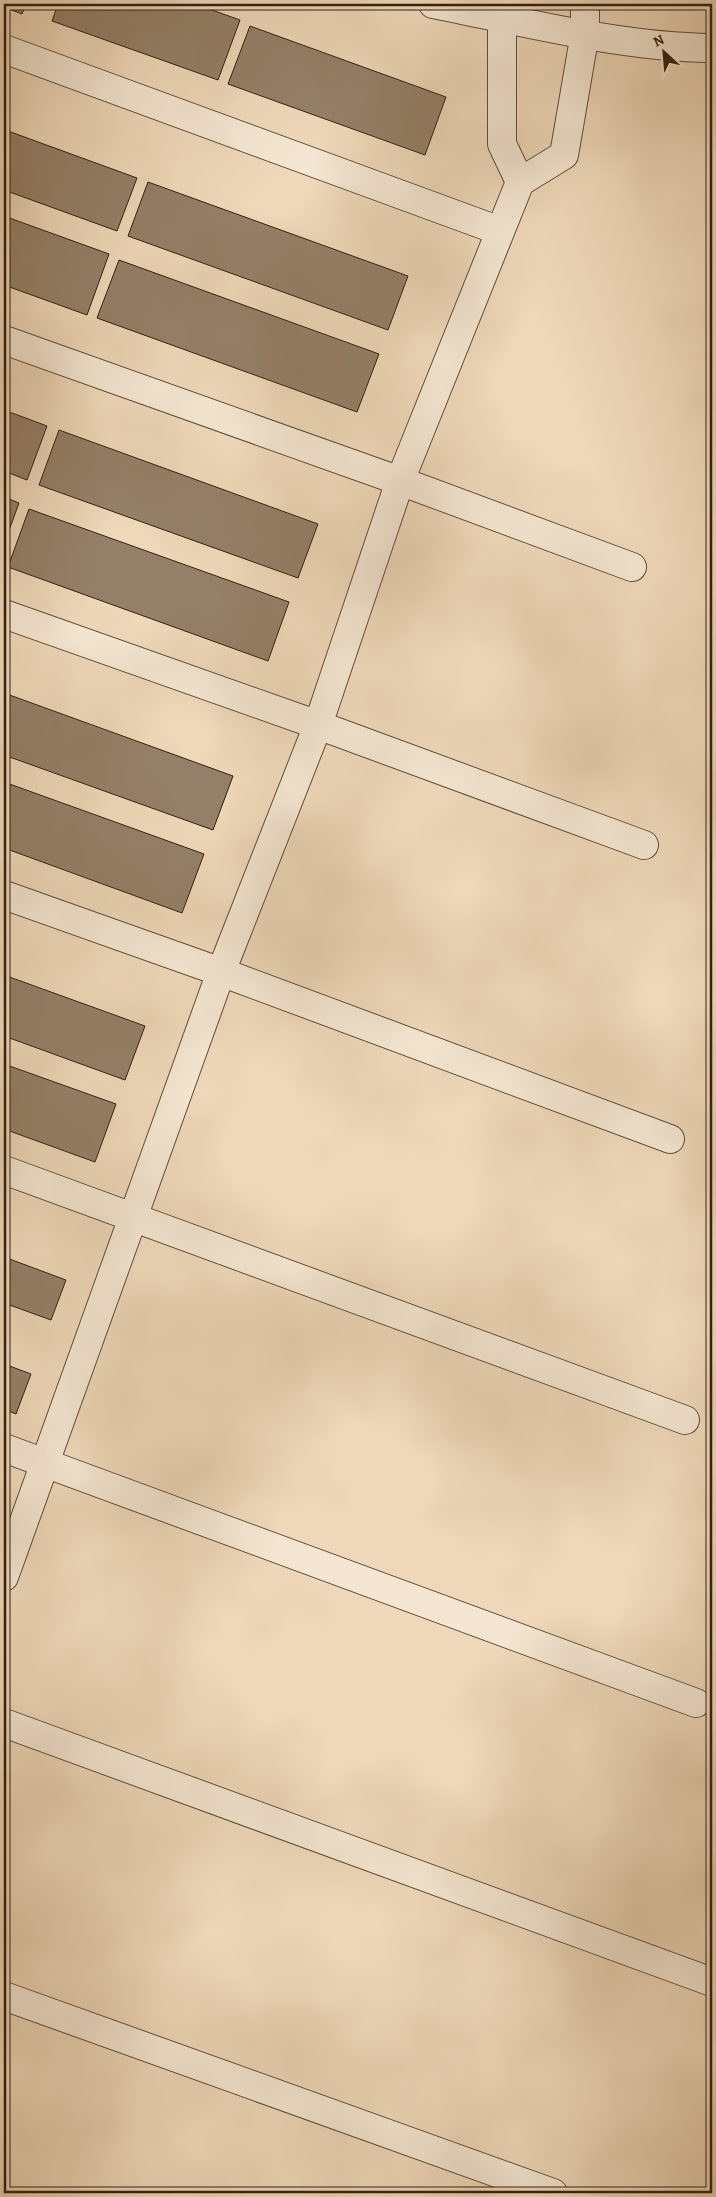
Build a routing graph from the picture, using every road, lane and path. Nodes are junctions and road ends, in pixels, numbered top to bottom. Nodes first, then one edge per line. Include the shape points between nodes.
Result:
1 (433, 4) edge
2 (585, 4) edge
3 (501, 11) edge
4 (585, 34) junction
5 (712, 48) edge
6 (4, 49) edge
7 (520, 182) junction
8 (500, 231) junction
9 (4, 340) edge
10 (400, 482) junction
11 (632, 567) dead end
12 (4, 614) edge
13 (318, 725) junction
14 (644, 846) dead end
15 (4, 895) edge
16 (221, 972) junction
17 (670, 1139) dead end
18 (4, 1170) edge
19 (135, 1217) junction
20 (685, 1420) dead end
21 (4, 1448) edge
22 (46, 1463) junction
23 (4, 1577) edge
24 (696, 1703) dead end
25 (4, 1723) edge
26 (712, 1982) edge
27 (4, 1996) edge
28 (554, 2193) edge

1 - 3 street
2 - 4 street
3 - 4 street
3 - 7 street via 502,144
4 - 5 street via 672,48
4 - 7 street via 564,155
6 - 8 street
7 - 8 street
8 - 10 street
9 - 10 street
10 - 11 street
10 - 13 street
12 - 13 street
13 - 14 street
13 - 16 street
15 - 16 street
16 - 17 street
16 - 19 street
18 - 19 street
19 - 20 street
19 - 22 street
21 - 22 street
22 - 23 street
22 - 24 street
25 - 26 street
27 - 28 street

